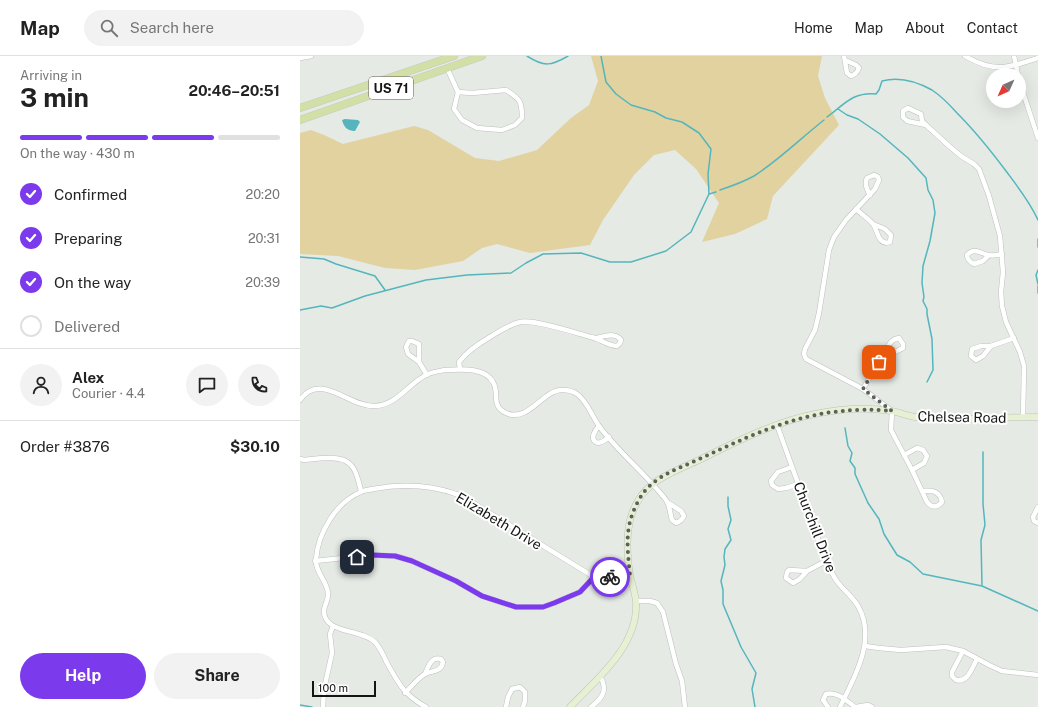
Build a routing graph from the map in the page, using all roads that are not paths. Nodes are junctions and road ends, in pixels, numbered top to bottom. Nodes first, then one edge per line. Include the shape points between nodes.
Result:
1 (311, 56) edge
2 (454, 56) edge
3 (482, 56) edge
4 (965, 56) edge
5 (1014, 56) edge
6 (300, 58) edge
7 (1038, 58) edge
8 (1015, 66) junction
9 (447, 68) junction
10 (458, 92) junction
11 (1026, 101) edge
12 (300, 108) edge
13 (300, 120) edge
14 (926, 125) junction
15 (1038, 138) edge
16 (870, 195) dead end
17 (856, 209) junction
18 (873, 224) junction
19 (1002, 254) junction
20 (989, 255) dead end
21 (597, 338) dead end
22 (1014, 338) junction
23 (991, 346) dead end
24 (886, 349) dead end
25 (419, 362) junction
26 (460, 369) junction
27 (427, 374) junction
28 (863, 389) junction
29 (300, 400) edge
30 (892, 411) junction
31 (1023, 417) junction
32 (1038, 417) edge
33 (777, 425) junction
34 (599, 426) junction
35 (609, 437) junction
36 (904, 455) junction
37 (300, 459) edge
38 (792, 467) junction
39 (912, 470) junction
40 (652, 484) junction
41 (798, 484) junction
42 (361, 491) junction
43 (922, 491) junction
44 (667, 502) junction
45 (1038, 507) edge
46 (1038, 523) edge
47 (315, 561) junction
48 (826, 561) junction
49 (807, 571) dead end
50 (630, 575) junction
51 (594, 577) junction
52 (636, 601) junction
53 (333, 626) junction
54 (864, 646) junction
55 (963, 652) junction
56 (977, 659) junction
57 (425, 674) dead end
58 (1038, 675) edge
59 (600, 676) junction
60 (406, 693) junction
61 (844, 698) junction
62 (323, 707) edge
63 (426, 707) edge
64 (506, 707) edge
65 (523, 707) edge
66 (570, 707) edge
67 (591, 707) edge
68 (685, 707) edge
69 (828, 707) edge
70 (840, 707) edge
71 (855, 707) edge
72 (872, 707) edge

1 - 6 street
2 - 12 main road, US 71
3 - 9 main road, US 71
4 - 8 street via 976,63 998,68
5 - 8 street
7 - 8 street
9 - 10 street
9 - 13 main road, US 71
10 - 10 street via 454,109 462,120 477,128 502,130 515,125 522,118 522,106 517,97 506,90
11 - 15 street
14 - 14 street via 907,121 903,117 903,112 908,108 921,114
14 - 19 street via 979,169 996,220
16 - 17 street
17 - 18 street
17 - 28 street via 834,237 829,250 815,330 804,354 806,359
18 - 18 street via 879,239 882,242 890,242 889,232
19 - 20 street
19 - 22 street via 1002,306
21 - 26 street via 521,322 508,326 473,347 459,362
22 - 23 street
22 - 31 street via 1024,366
24 - 28 street
25 - 25 street via 418,344 412,340 406,347 408,354
25 - 27 street
26 - 27 street
26 - 34 street via 479,372 491,379 495,385 497,404 508,414 519,414 529,410 551,393 566,390 576,393 583,400
27 - 29 street via 387,404 361,404 323,388 312,390
28 - 30 street
30 - 31 street, Chelsea Road via 915,417
30 - 33 street, Chelsea Road via 844,410 816,414
30 - 36 street via 891,430
31 - 32 street, Chelsea Road
33 - 38 street, Churchill Drive
33 - 40 street, Chelsea Road via 681,467
34 - 35 street
34 - 35 street via 593,432 594,441 603,443
35 - 40 street
36 - 39 street
36 - 39 street via 917,448 923,450 927,456 924,463
37 - 42 street via 330,458 350,464
38 - 41 street, Churchill Drive
38 - 41 street via 778,472 771,481 772,485 778,489
39 - 43 street
40 - 44 street
40 - 50 street, Chelsea Road via 641,497 632,515 627,534
41 - 48 street, Churchill Drive
42 - 47 street, Elizabeth Drive via 346,501 334,514 321,538
42 - 51 street, Elizabeth Drive via 400,485 458,494
43 - 43 street via 930,506 937,506 942,502 937,492
44 - 44 street via 672,520 680,522 684,516 681,511
45 - 46 street via 1033,517
47 - 51 street via 371,555 395,556 412,561 488,598 516,607 543,607 554,603 580,592
47 - 53 street via 328,593 324,610 327,620
48 - 49 street
48 - 54 street, Churchill Drive via 836,580 863,616 866,629
50 - 51 street
50 - 52 street, Chelsea Road
52 - 59 street, Chelsea Road via 635,618 629,638 621,652
52 - 68 street via 657,603 663,612 682,681
53 - 60 street via 366,636 375,642
53 - 62 street via 330,634 332,653
54 - 55 street via 901,650 946,647
54 - 61 street, Churchill Drive via 860,663
55 - 56 street
55 - 56 street via 952,672 956,680 967,677
56 - 58 street via 1002,671
57 - 60 street
59 - 66 street, Chelsea Road
59 - 67 street via 604,684 604,693
60 - 63 street
61 - 69 street via 826,694 823,700
61 - 70 street, Churchill Drive
61 - 71 street
64 - 65 street via 512,689 520,687 525,692
71 - 72 street

